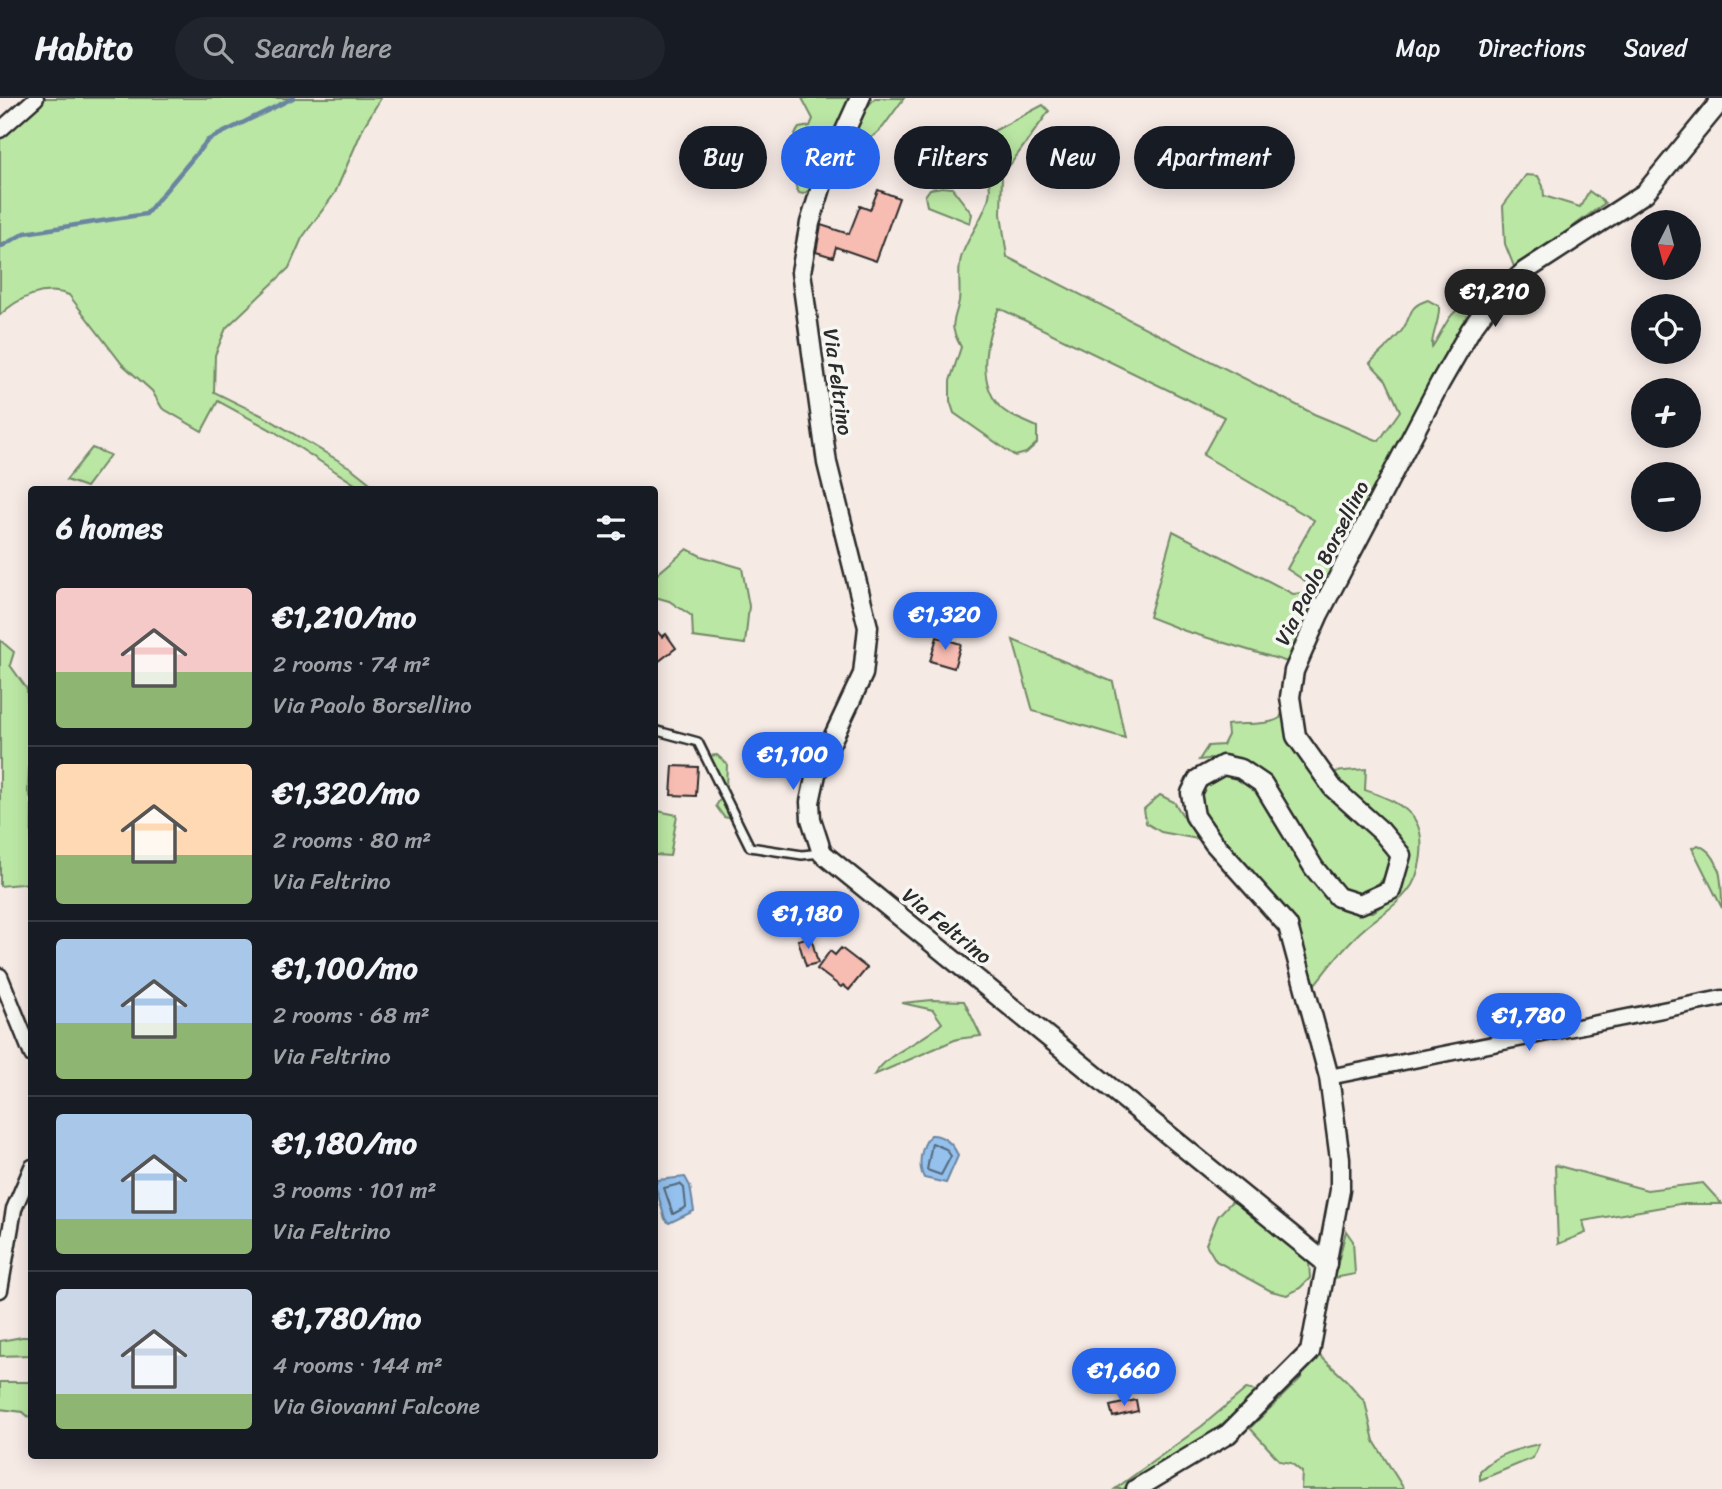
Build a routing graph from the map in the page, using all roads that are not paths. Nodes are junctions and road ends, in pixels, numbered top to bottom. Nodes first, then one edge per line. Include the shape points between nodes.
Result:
1 (36, 98) edge
2 (860, 98) edge
3 (1720, 98) edge
4 (0, 130) edge
5 (658, 731) edge
6 (822, 853) junction
7 (0, 976) edge
8 (1722, 998) edge
9 (28, 1045) edge
10 (1329, 1077) junction
11 (28, 1176) edge
12 (1327, 1264) junction
13 (0, 1290) edge
14 (1136, 1489) edge

1 - 4 street
2 - 6 street, Via Feltrino via 825,176 801,272 827,463 868,627 863,674 816,774 810,802
3 - 10 street, Via Paolo Borsellino via 1645,193 1525,271 1490,303 1440,383 1294,671 1290,697 1296,736 1334,789 1401,855 1391,890 1360,904 1338,897 1314,868 1262,784 1241,769 1223,765 1213,769 1198,779 1191,793 1195,816 1213,842 1288,926
5 - 6 lane via 698,742 750,847 802,855
6 - 12 street, Via Feltrino
7 - 9 street
8 - 10 street
10 - 12 street, Via Paolo Borsellino via 1340,1190
11 - 13 street via 14,1209
12 - 14 street, Via Paolo Borsellino via 1310,1352 1228,1434

